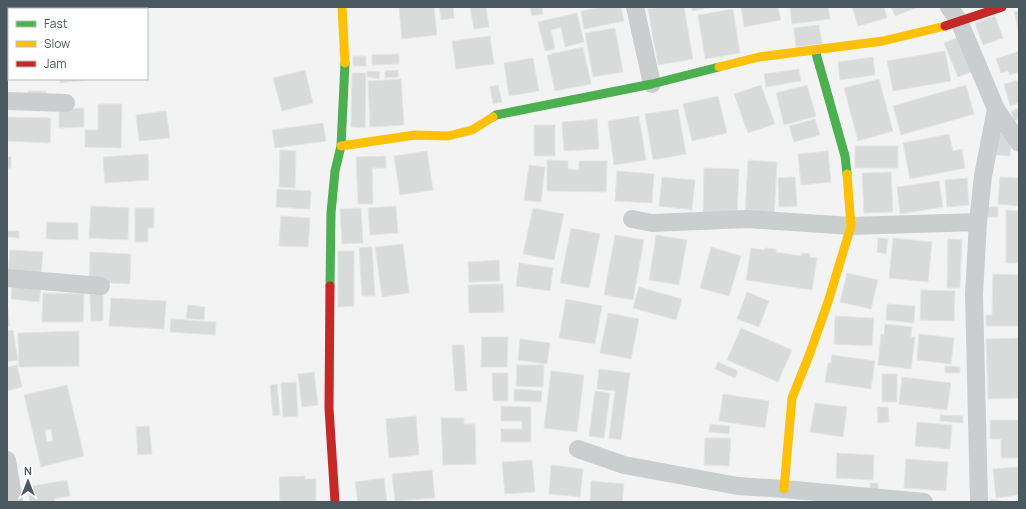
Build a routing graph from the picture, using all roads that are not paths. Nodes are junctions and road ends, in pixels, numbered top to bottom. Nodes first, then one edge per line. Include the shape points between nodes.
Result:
1 (342, 7) edge
2 (635, 7) edge
3 (1002, 7) edge
4 (954, 14) edge
5 (815, 50) junction
6 (652, 84) junction
7 (7, 102) edge
8 (66, 103) dead end
9 (996, 109) junction
10 (1019, 143) edge
11 (341, 146) junction
12 (632, 219) dead end
13 (978, 222) junction
14 (851, 226) junction
15 (7, 278) edge
16 (101, 286) dead end
17 (578, 450) dead end
18 (7, 460) edge
19 (784, 489) junction
20 (14, 502) edge
21 (335, 502) edge
22 (924, 502) edge
23 (980, 502) edge

1 - 11 street via 345,67
2 - 6 street
3 - 4 street
4 - 5 street via 942,26 883,41
4 - 9 street
5 - 6 street via 759,57
5 - 14 street via 845,156
6 - 11 street via 496,115 472,130 448,136 415,135
7 - 8 street
9 - 10 street
9 - 13 street via 983,176
11 - 21 street via 335,172 331,213 329,408
12 - 14 street via 652,223 747,219
13 - 14 street
13 - 23 street via 974,294
14 - 19 street via 826,310 792,398
15 - 16 street
17 - 19 street via 624,465 738,486
18 - 20 street
19 - 22 street

